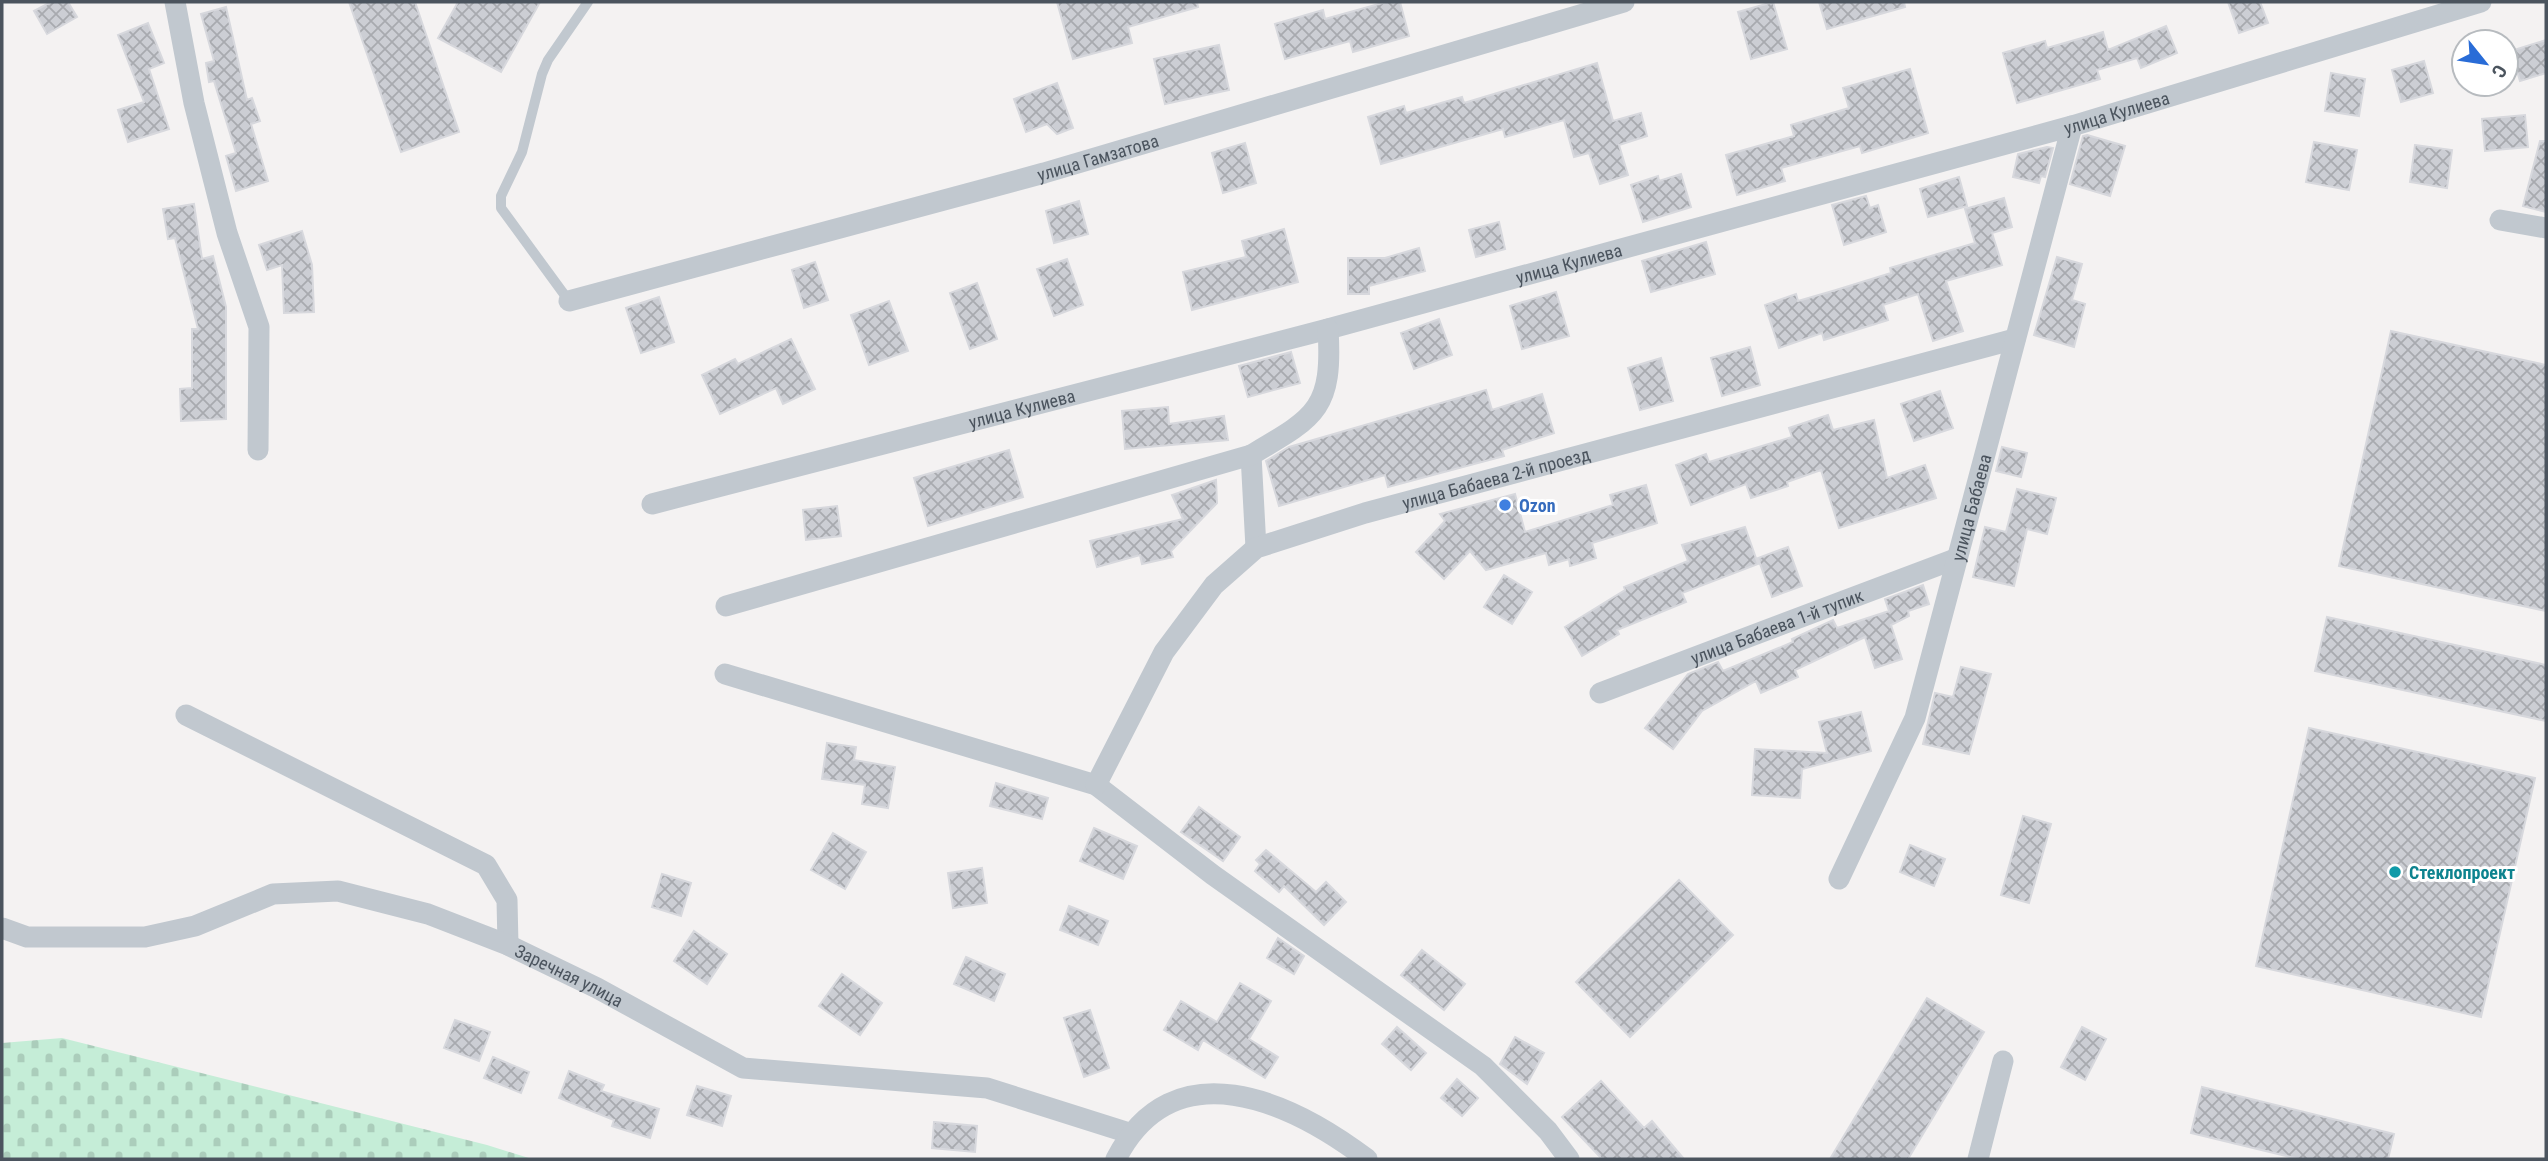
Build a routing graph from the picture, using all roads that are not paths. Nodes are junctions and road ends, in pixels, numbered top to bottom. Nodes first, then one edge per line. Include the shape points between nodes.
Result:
1 (175, 2) edge
2 (588, 2) edge
3 (1624, 2) edge
4 (2481, 2) edge
5 (2448, 7) edge
6 (2072, 125) junction
7 (2500, 220) dead end
8 (2546, 228) edge
9 (569, 301) joint
10 (1328, 329) junction
11 (2015, 339) junction
12 (258, 450) dead end
13 (1251, 455) junction
14 (652, 504) dead end
15 (1256, 548) junction
16 (1955, 559) junction
17 (726, 606) dead end
18 (725, 674) dead end
19 (1600, 693) dead end
20 (186, 715) dead end
21 (1096, 785) junction
22 (1839, 878) dead end
23 (2, 928) edge
24 (508, 945) junction
25 (2003, 1061) dead end
26 (1129, 1133) junction
27 (1116, 1159) edge
28 (1367, 1159) edge
29 (1569, 1159) edge
30 (1979, 1159) edge

1 - 12 street via 194,103 227,233 259,327
2 - 9 lane via 548,60 501,208
3 - 9 street, улица Гамзатова via 1044,173
4 - 5 street, улица Кулиева
5 - 6 street, улица Кулиева
6 - 10 street, улица Кулиева
6 - 11 street, улица Бабаева
7 - 8 street
10 - 13 street via 1331,368 1321,401 1298,427
10 - 14 street, улица Кулиева
11 - 15 street, улица Бабаева 2-й проезд via 1365,513
11 - 16 street, улица Бабаева
13 - 15 street
13 - 17 street
15 - 21 street, улица Бабаева 2-й проезд via 1214,585 1164,652
16 - 19 street, улица Бабаева 1-й тупик
16 - 22 street, улица Бабаева via 1915,718
18 - 21 street
20 - 24 street via 486,865 508,900
21 - 29 street via 1213,875 1483,1066 1548,1131
23 - 24 street, Заречная улица via 27,937 145,937 195,926 272,894 338,891 428,914
24 - 26 street, Заречная улица via 743,1068 987,1088
25 - 30 street
26 - 27 street
26 - 28 street via 1162,1104 1207,1092 1263,1101 1329,1130

